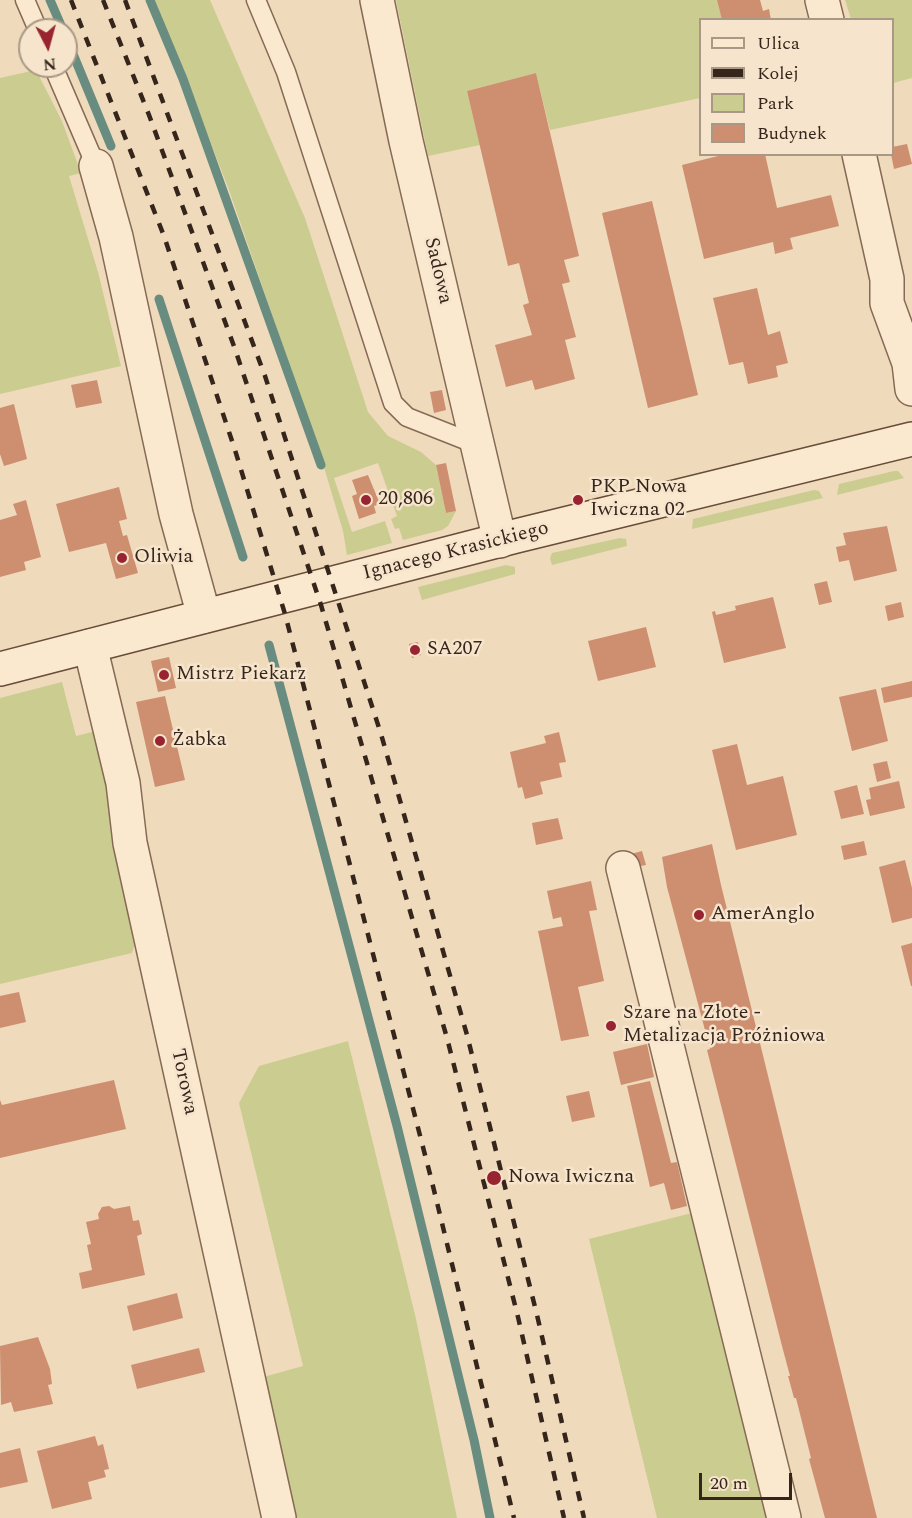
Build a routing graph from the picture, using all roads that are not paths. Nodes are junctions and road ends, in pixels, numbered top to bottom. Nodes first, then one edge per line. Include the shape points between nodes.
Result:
1 (25, 0) edge
2 (256, 0) edge
3 (377, 0) edge
4 (822, 0) edge
5 (33, 18) edge
6 (826, 18) edge
7 (58, 78) edge
8 (859, 156) edge
9 (96, 166) joint
10 (912, 389) edge
11 (912, 439) edge
12 (478, 445) junction
13 (500, 540) junction
14 (204, 616) junction
15 (90, 646) junction
16 (0, 669) edge
17 (623, 868) dead end
18 (279, 1518) edge
19 (784, 1518) edge

1 - 5 lane
2 - 12 lane via 286,72 393,403 407,417
3 - 12 street, Sadowa
4 - 6 street
7 - 9 lane
8 - 10 street via 887,279 887,303 909,363
9 - 14 street via 116,237 176,514
11 - 13 street, Ignacego Krasickiego
12 - 13 street, Sadowa
13 - 14 street, Ignacego Krasickiego
14 - 15 street, Ignacego Krasickiego
15 - 16 street, Ignacego Krasickiego
15 - 18 street, Torowa via 123,783 129,843
17 - 19 street

